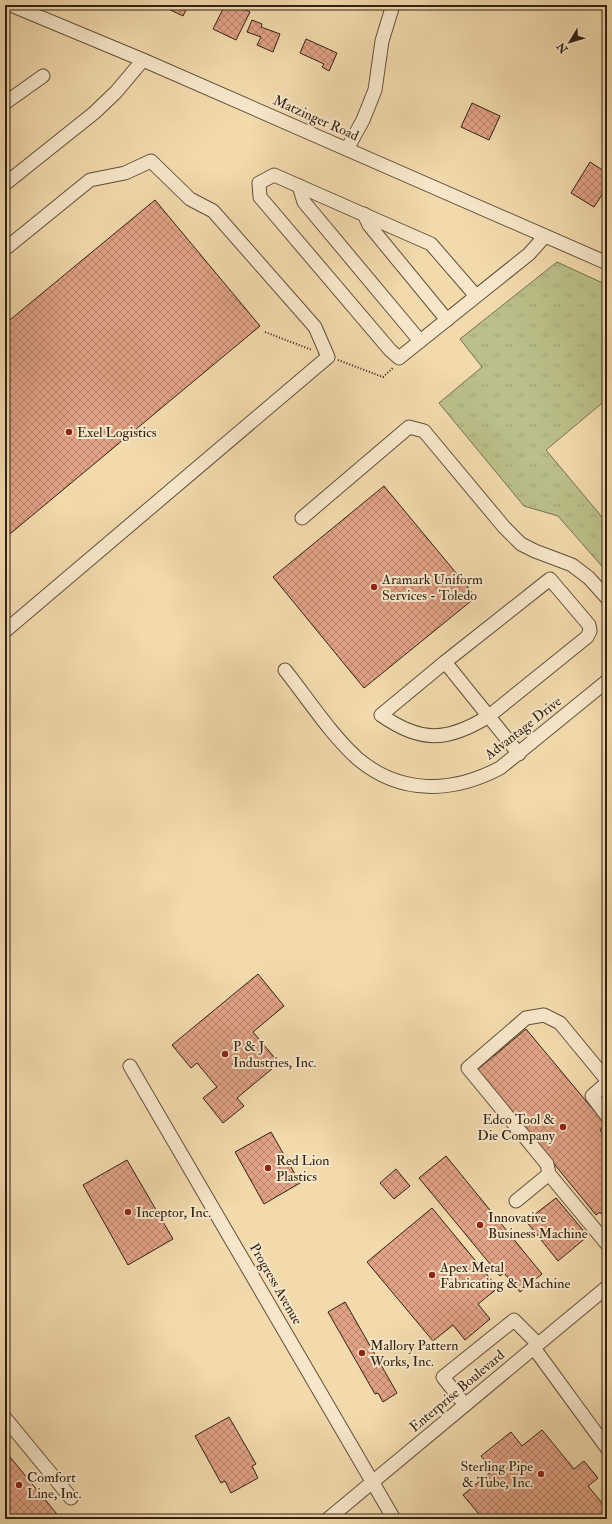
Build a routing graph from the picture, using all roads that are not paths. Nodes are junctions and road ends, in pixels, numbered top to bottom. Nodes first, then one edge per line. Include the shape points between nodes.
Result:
1 (11, 5) edge
2 (393, 5) edge
3 (143, 60) junction
4 (43, 76) dead end
5 (5, 103) edge
6 (346, 149) junction
7 (5, 184) edge
8 (299, 186) junction
9 (364, 214) junction
10 (545, 236) junction
11 (5, 249) edge
12 (607, 263) edge
13 (476, 296) junction
14 (447, 320) junction
15 (420, 341) junction
16 (302, 518) dead end
17 (558, 560) junction
18 (550, 579) junction
19 (607, 598) edge
20 (5, 631) edge
21 (445, 662) junction
22 (285, 670) dead end
23 (607, 681) edge
24 (489, 716) junction
25 (519, 754) junction
26 (130, 1066) dead end
27 (607, 1080) edge
28 (607, 1083) edge
29 (607, 1116) edge
30 (549, 1174) junction
31 (516, 1201) dead end
32 (607, 1244) edge
33 (607, 1287) edge
34 (536, 1346) junction
35 (465, 1405) junction
36 (5, 1418) edge
37 (607, 1448) edge
38 (372, 1482) junction
39 (71, 1498) dead end
40 (328, 1519) edge
41 (394, 1519) edge

1 - 3 street, Matzinger Road
2 - 6 street via 382,41 376,90 363,120
3 - 6 street, Matzinger Road
3 - 7 street via 94,113
4 - 5 street
6 - 10 street, Matzinger Road
8 - 9 street
8 - 15 street via 304,202
8 - 15 street via 274,175 259,183 260,197 390,350 399,358
9 - 13 street via 431,244
9 - 14 street via 370,226
10 - 12 street, Matzinger Road
10 - 13 street via 529,254
11 - 20 street via 90,180 125,173 151,161 190,199 213,211 315,327 328,357
13 - 14 street
14 - 15 street
16 - 17 street via 409,427 417,428 424,431 521,544
17 - 18 street
17 - 19 street via 572,565 590,578
18 - 21 street
18 - 24 street via 588,625 590,631 587,637
21 - 24 street
21 - 24 street via 381,715 409,732 430,737 452,734
22 - 25 street, Advantage Drive via 346,747 380,773 408,785 446,787 466,783 484,777
23 - 25 street, Advantage Drive
24 - 25 street
26 - 38 street, Progress Avenue
27 - 30 street via 560,1023 544,1016 526,1018 468,1068 547,1164
28 - 29 street via 592,1096
30 - 31 street
30 - 32 street
33 - 34 street, Enterprise Boulevard
34 - 35 street, Enterprise Boulevard
34 - 35 street via 514,1320 442,1377
34 - 37 street
35 - 38 street, Enterprise Boulevard
36 - 39 street
38 - 40 street, Enterprise Boulevard
38 - 41 street, Progress Avenue

